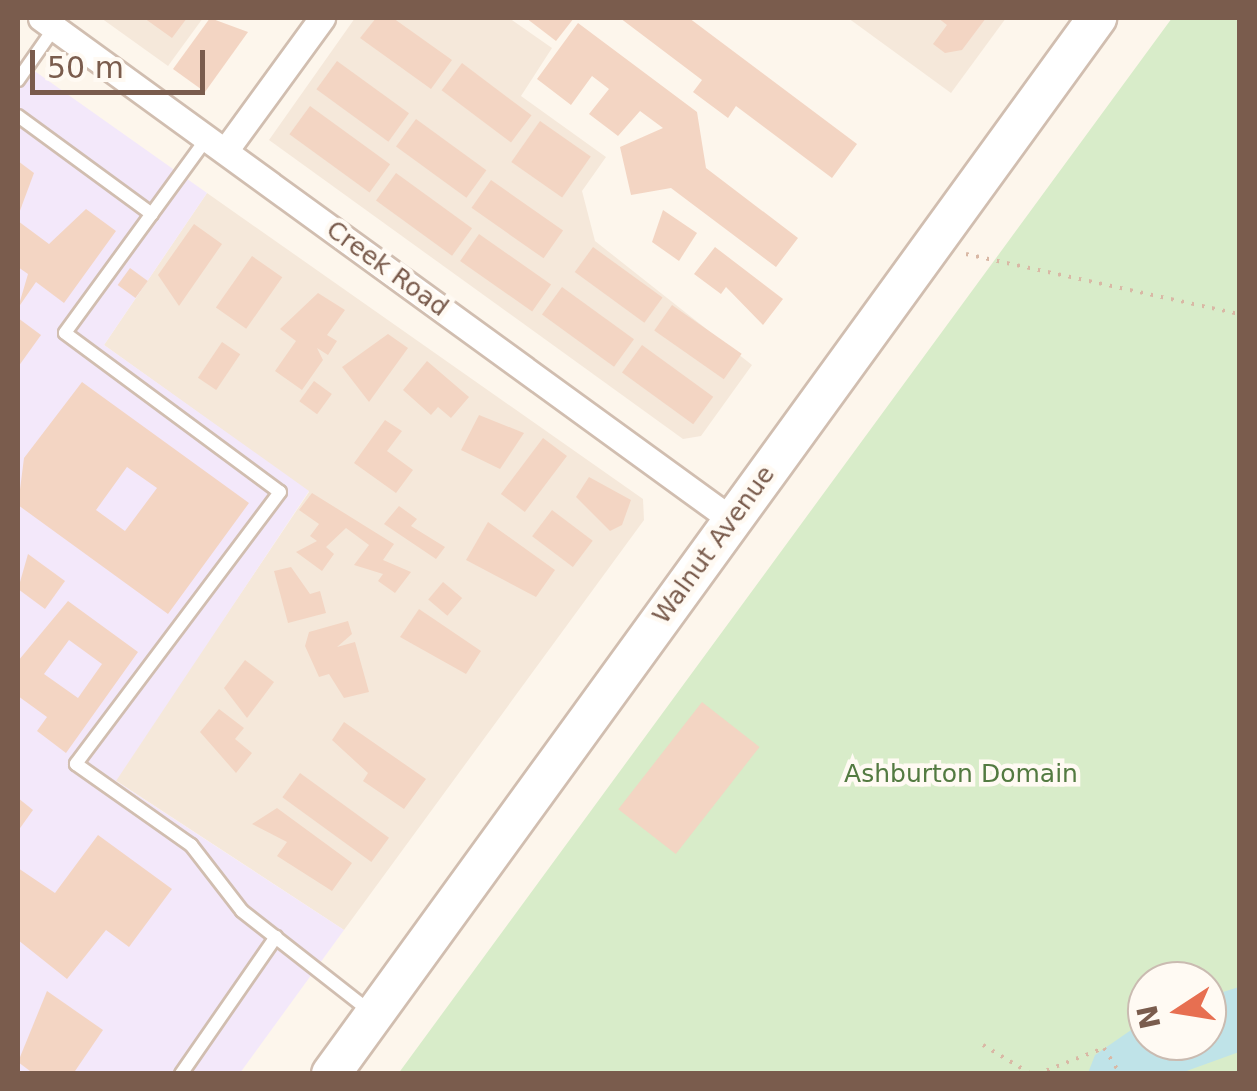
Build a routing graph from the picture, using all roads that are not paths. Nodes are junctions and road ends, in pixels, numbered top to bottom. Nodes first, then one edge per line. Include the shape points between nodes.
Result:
1 (322, 18) edge
2 (1097, 18) edge
3 (48, 22) edge
4 (18, 80) edge
5 (18, 116) edge
6 (216, 145) junction
7 (152, 214) junction
8 (732, 520) junction
9 (276, 937) junction
10 (374, 1015) junction
11 (181, 1074) edge
12 (332, 1074) edge

1 - 6 street
2 - 8 main road, Walnut Avenue
3 - 4 lane
3 - 6 street, Creek Road
5 - 7 lane
6 - 7 lane
6 - 8 street, Creek Road
7 - 9 lane via 66,333 280,492 76,764 191,846
8 - 10 main road, Walnut Avenue
9 - 10 lane
9 - 11 lane
10 - 12 main road, Walnut Avenue

